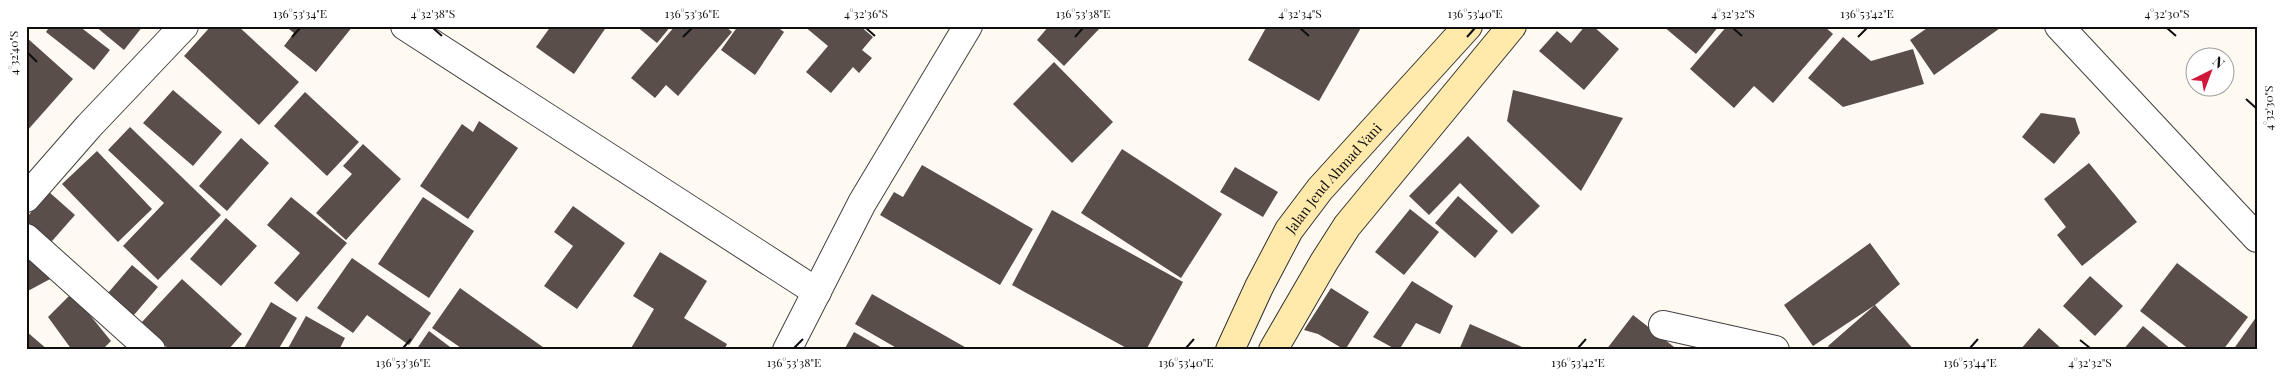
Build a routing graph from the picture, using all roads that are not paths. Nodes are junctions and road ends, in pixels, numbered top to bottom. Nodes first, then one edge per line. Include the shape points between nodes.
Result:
1 (184, 26) edge
2 (405, 26) edge
3 (1468, 26) edge
4 (1512, 26) edge
5 (2061, 28) edge
6 (958, 30) edge
7 (26, 198) edge
8 (26, 238) edge
9 (2257, 238) edge
10 (817, 292) junction
11 (1663, 325) dead end
12 (151, 350) edge
13 (787, 350) edge
14 (1230, 350) edge
15 (1273, 350) edge
16 (1775, 350) edge

1 - 7 street
2 - 10 street
3 - 14 main road, Jalan Jend Ahmad Yani via 1320,189 1289,230 1258,286
4 - 15 main road via 1347,226
5 - 9 street
6 - 10 street via 862,203
8 - 12 street
10 - 13 street
11 - 16 street

